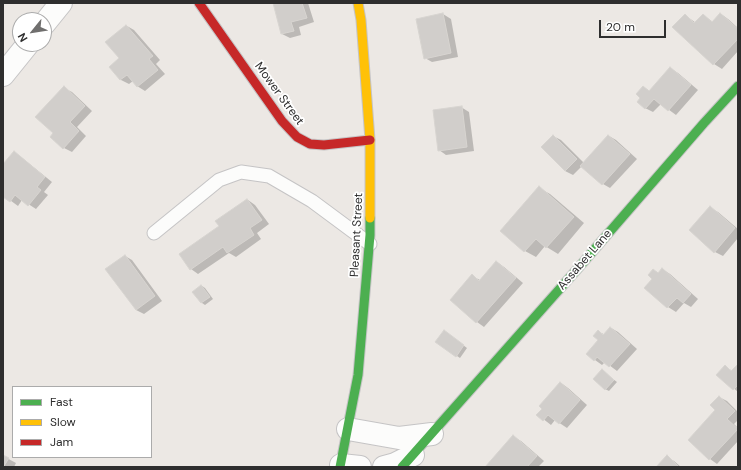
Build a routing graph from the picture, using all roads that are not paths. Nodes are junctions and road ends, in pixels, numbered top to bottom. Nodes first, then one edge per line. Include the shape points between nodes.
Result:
1 (61, 3) edge
2 (199, 3) edge
3 (358, 3) edge
4 (52, 14) edge
5 (22, 52) edge
6 (3, 75) edge
7 (738, 86) edge
8 (370, 140) junction
9 (154, 233) dead end
10 (370, 244) junction
11 (348, 430) junction
12 (432, 434) junction
13 (407, 461) edge
14 (347, 466) edge
15 (384, 467) edge

1 - 4 street
2 - 8 street, Mower Street via 282,121 297,137 310,144 324,145
3 - 8 street, Pleasant Street
5 - 6 street
7 - 12 street, Assabet Lane
8 - 10 street, Pleasant Street
9 - 10 lane via 219,180 241,172 269,176 312,201
10 - 11 street, Pleasant Street via 358,374
11 - 12 street via 399,438
11 - 14 street, Pleasant Street
12 - 13 street, Assabet Lane
13 - 15 street, Assabet Lane

